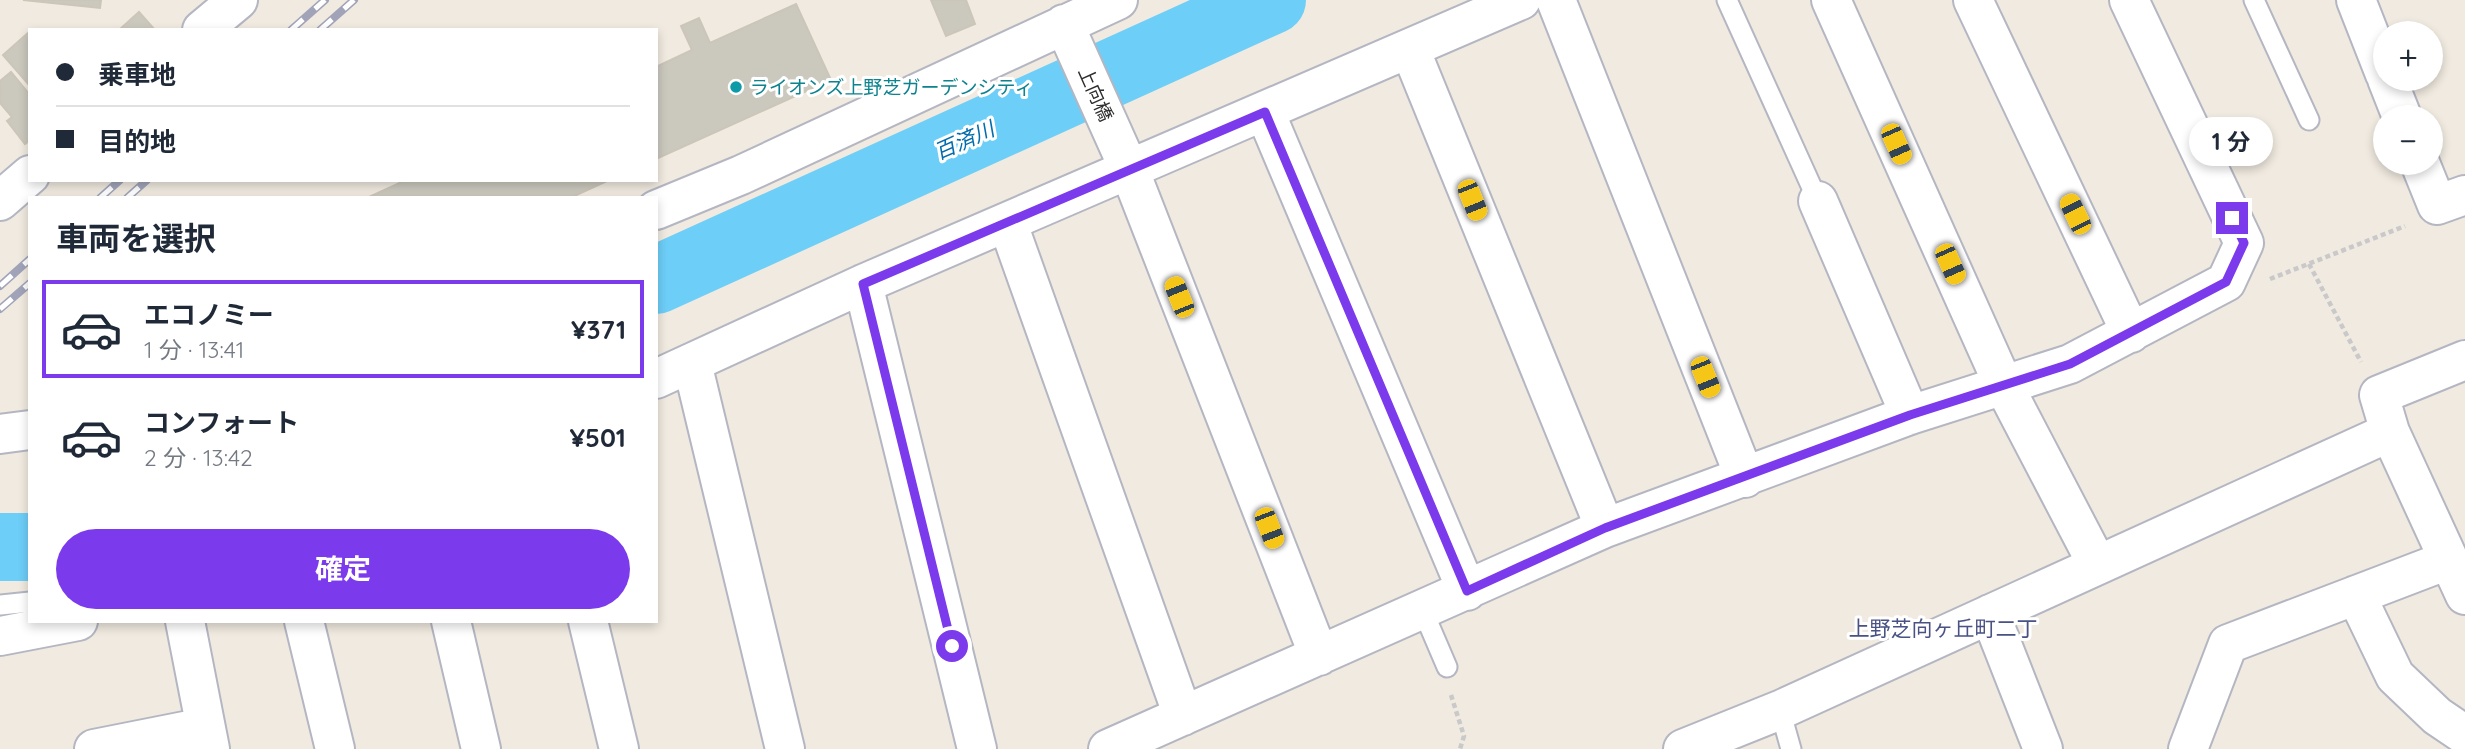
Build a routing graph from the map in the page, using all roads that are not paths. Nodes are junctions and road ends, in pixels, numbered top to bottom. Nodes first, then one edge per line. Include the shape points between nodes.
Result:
1 (238, 0) edge
2 (1118, 0) edge
3 (1521, 0) edge
4 (1556, 0) edge
5 (1727, 0) edge
6 (1831, 0) edge
7 (1973, 0) edge
8 (2129, 0) edge
9 (2255, 0) edge
10 (2356, 0) edge
11 (204, 28) edge
12 (1068, 31) junction
13 (2373, 44) edge
14 (1410, 49) junction
15 (1265, 112) junction
16 (2309, 120) dead end
17 (1125, 159) junction
18 (2425, 175) edge
19 (28, 177) edge
20 (2465, 194) edge
21 (0, 201) edge
22 (1818, 201) joint
23 (658, 209) edge
24 (1008, 224) junction
25 (863, 284) junction
26 (2131, 333) junction
27 (2465, 360) edge
28 (692, 363) junction
29 (658, 378) edge
30 (2003, 384) junction
31 (1910, 415) junction
32 (28, 430) edge
33 (2390, 432) junction
34 (0, 434) edge
35 (1745, 478) junction
36 (1605, 528) junction
37 (2448, 560) junction
38 (2097, 564) junction
39 (1467, 591) junction
40 (2356, 595) junction
41 (2465, 595) edge
42 (28, 602) edge
43 (0, 605) edge
44 (1423, 611) junction
45 (1990, 614) junction
46 (68, 623) edge
47 (185, 623) edge
48 (304, 623) edge
49 (451, 623) edge
50 (588, 623) edge
51 (0, 636) edge
52 (1320, 656) junction
53 (1447, 667) road end
54 (1780, 710) junction
55 (1183, 716) junction
56 (2465, 735) edge
57 (208, 738) edge
58 (94, 749) edge
59 (335, 749) edge
60 (481, 749) edge
61 (619, 749) edge
62 (785, 749) edge
63 (977, 749) edge
64 (1108, 749) edge
65 (1683, 749) edge
66 (1791, 749) edge
67 (2043, 749) edge
68 (2188, 749) edge

1 - 11 street
2 - 12 street
3 - 14 street
4 - 35 street
5 - 22 lane
6 - 30 street
7 - 26 street
8 - 26 street via 2244,243 2226,282
9 - 16 lane
10 - 13 street
12 - 17 street, 上向橋
12 - 23 street
14 - 15 street
14 - 36 street
15 - 17 street
15 - 39 street
17 - 24 street
17 - 52 street, 上向橋
18 - 20 street via 2437,205
19 - 21 street
22 - 31 street
24 - 25 street
24 - 55 street
25 - 28 street
25 - 63 street
26 - 30 street via 2070,364
27 - 33 street via 2379,395
28 - 29 street
28 - 62 street
30 - 31 street
30 - 38 street
31 - 35 street
32 - 34 street
33 - 37 street
33 - 38 street
35 - 36 street
36 - 39 street
37 - 40 street
37 - 41 street
38 - 45 street
39 - 44 street
40 - 56 street via 2395,676 2437,716
40 - 68 street via 2228,644
42 - 43 lane
44 - 52 street
44 - 53 lane
45 - 54 street
45 - 67 street
46 - 51 street
47 - 57 street
48 - 59 street
49 - 60 street
50 - 61 street
52 - 55 street
54 - 65 street
54 - 66 lane
55 - 64 street
57 - 58 street

